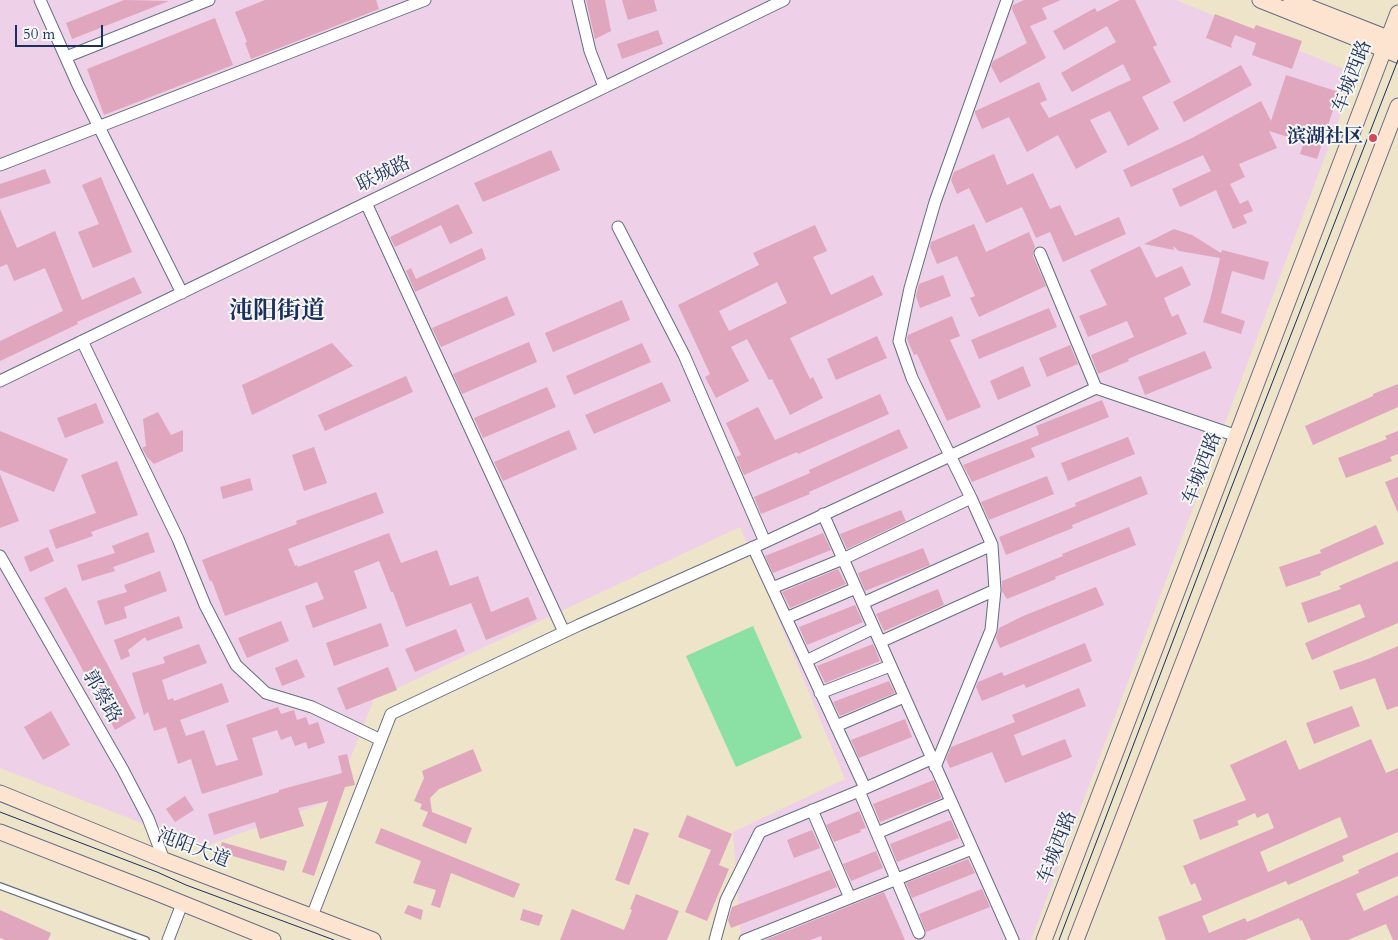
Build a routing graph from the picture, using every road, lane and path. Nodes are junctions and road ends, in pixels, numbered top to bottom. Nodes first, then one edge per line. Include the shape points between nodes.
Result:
1 (40, 0) edge
2 (209, 0) edge
3 (425, 0) edge
4 (578, 0) edge
5 (784, 0) edge
6 (1007, 0) edge
7 (1260, 0) edge
8 (1291, 0) edge
9 (1398, 13) edge
10 (1393, 46) edge
11 (66, 57) junction
12 (604, 87) junction
13 (1398, 106) edge
14 (99, 126) junction
15 (0, 165) edge
16 (366, 204) junction
17 (618, 227) dead end
18 (1040, 253) dead end
19 (182, 293) junction
20 (82, 342) junction
21 (0, 381) edge
22 (1096, 388) junction
23 (1237, 436) junction
24 (951, 456) junction
25 (971, 498) junction
26 (823, 514) junction
27 (765, 542) junction
28 (992, 546) junction
29 (753, 547) junction
30 (0, 556) edge
31 (843, 559) junction
32 (772, 588) junction
33 (856, 588) junction
34 (995, 590) junction
35 (862, 603) junction
36 (786, 618) junction
37 (874, 628) junction
38 (564, 632) junction
39 (880, 642) junction
40 (806, 661) junction
41 (890, 666) junction
42 (820, 693) junction
43 (904, 697) junction
44 (836, 726) junction
45 (380, 740) junction
46 (933, 763) junction
47 (862, 790) junction
48 (0, 793) edge
49 (951, 802) junction
50 (812, 810) junction
51 (0, 832) edge
52 (877, 834) junction
53 (972, 849) junction
54 (164, 860) junction
55 (897, 880) junction
56 (0, 886) edge
57 (850, 898) junction
58 (182, 904) junction
59 (312, 916) junction
60 (920, 932) dead end
61 (146, 940) edge
62 (168, 940) edge
63 (273, 940) edge
64 (373, 940) edge
65 (715, 940) edge
66 (745, 940) edge
67 (1012, 940) edge
68 (1044, 940) edge
69 (1076, 940) edge

1 - 11 street
2 - 11 street
3 - 14 street
4 - 12 street via 590,51
5 - 12 street, 联城路
6 - 24 street via 935,202 910,288 899,341 912,378
7 - 10 main road
8 - 10 main road
9 - 10 main road, 车城西路
10 - 23 main road, 车城西路
11 - 14 street
12 - 16 street, 联城路
13 - 69 main road
14 - 15 street
14 - 19 street
16 - 19 street, 联城路
16 - 38 street
17 - 27 street via 684,355
18 - 22 street
19 - 20 street, 联城路
20 - 21 street, 联城路
20 - 45 street via 236,665 266,693 312,707
22 - 23 street
22 - 24 street
23 - 68 main road, 车城西路
24 - 25 street
24 - 26 street
25 - 28 street
25 - 31 street
26 - 27 street
26 - 31 street
27 - 29 street
28 - 34 street
28 - 35 street
29 - 32 street
29 - 38 street
30 - 54 street, 郭蔡路 via 123,770 148,818
31 - 32 street
31 - 33 street
32 - 36 street
33 - 35 street
33 - 36 street
34 - 39 street
34 - 46 street via 991,630
35 - 37 street
36 - 40 street
37 - 39 street
37 - 40 street
38 - 45 street via 391,714
39 - 41 street
40 - 42 street
41 - 42 street
41 - 43 street
42 - 44 street
43 - 44 street
43 - 46 street
44 - 47 street
45 - 59 street
46 - 47 street
46 - 49 street
47 - 50 street
47 - 52 street
48 - 54 main road, 沌阳大道
49 - 52 street
49 - 53 street
50 - 57 street
50 - 65 street via 760,832 726,900
51 - 58 main road
52 - 55 street
53 - 55 street
53 - 67 street
54 - 59 main road, 沌阳大道
55 - 57 street
55 - 60 street
56 - 61 lane
57 - 66 street
58 - 62 street
58 - 63 main road
59 - 64 main road, 沌阳大道

